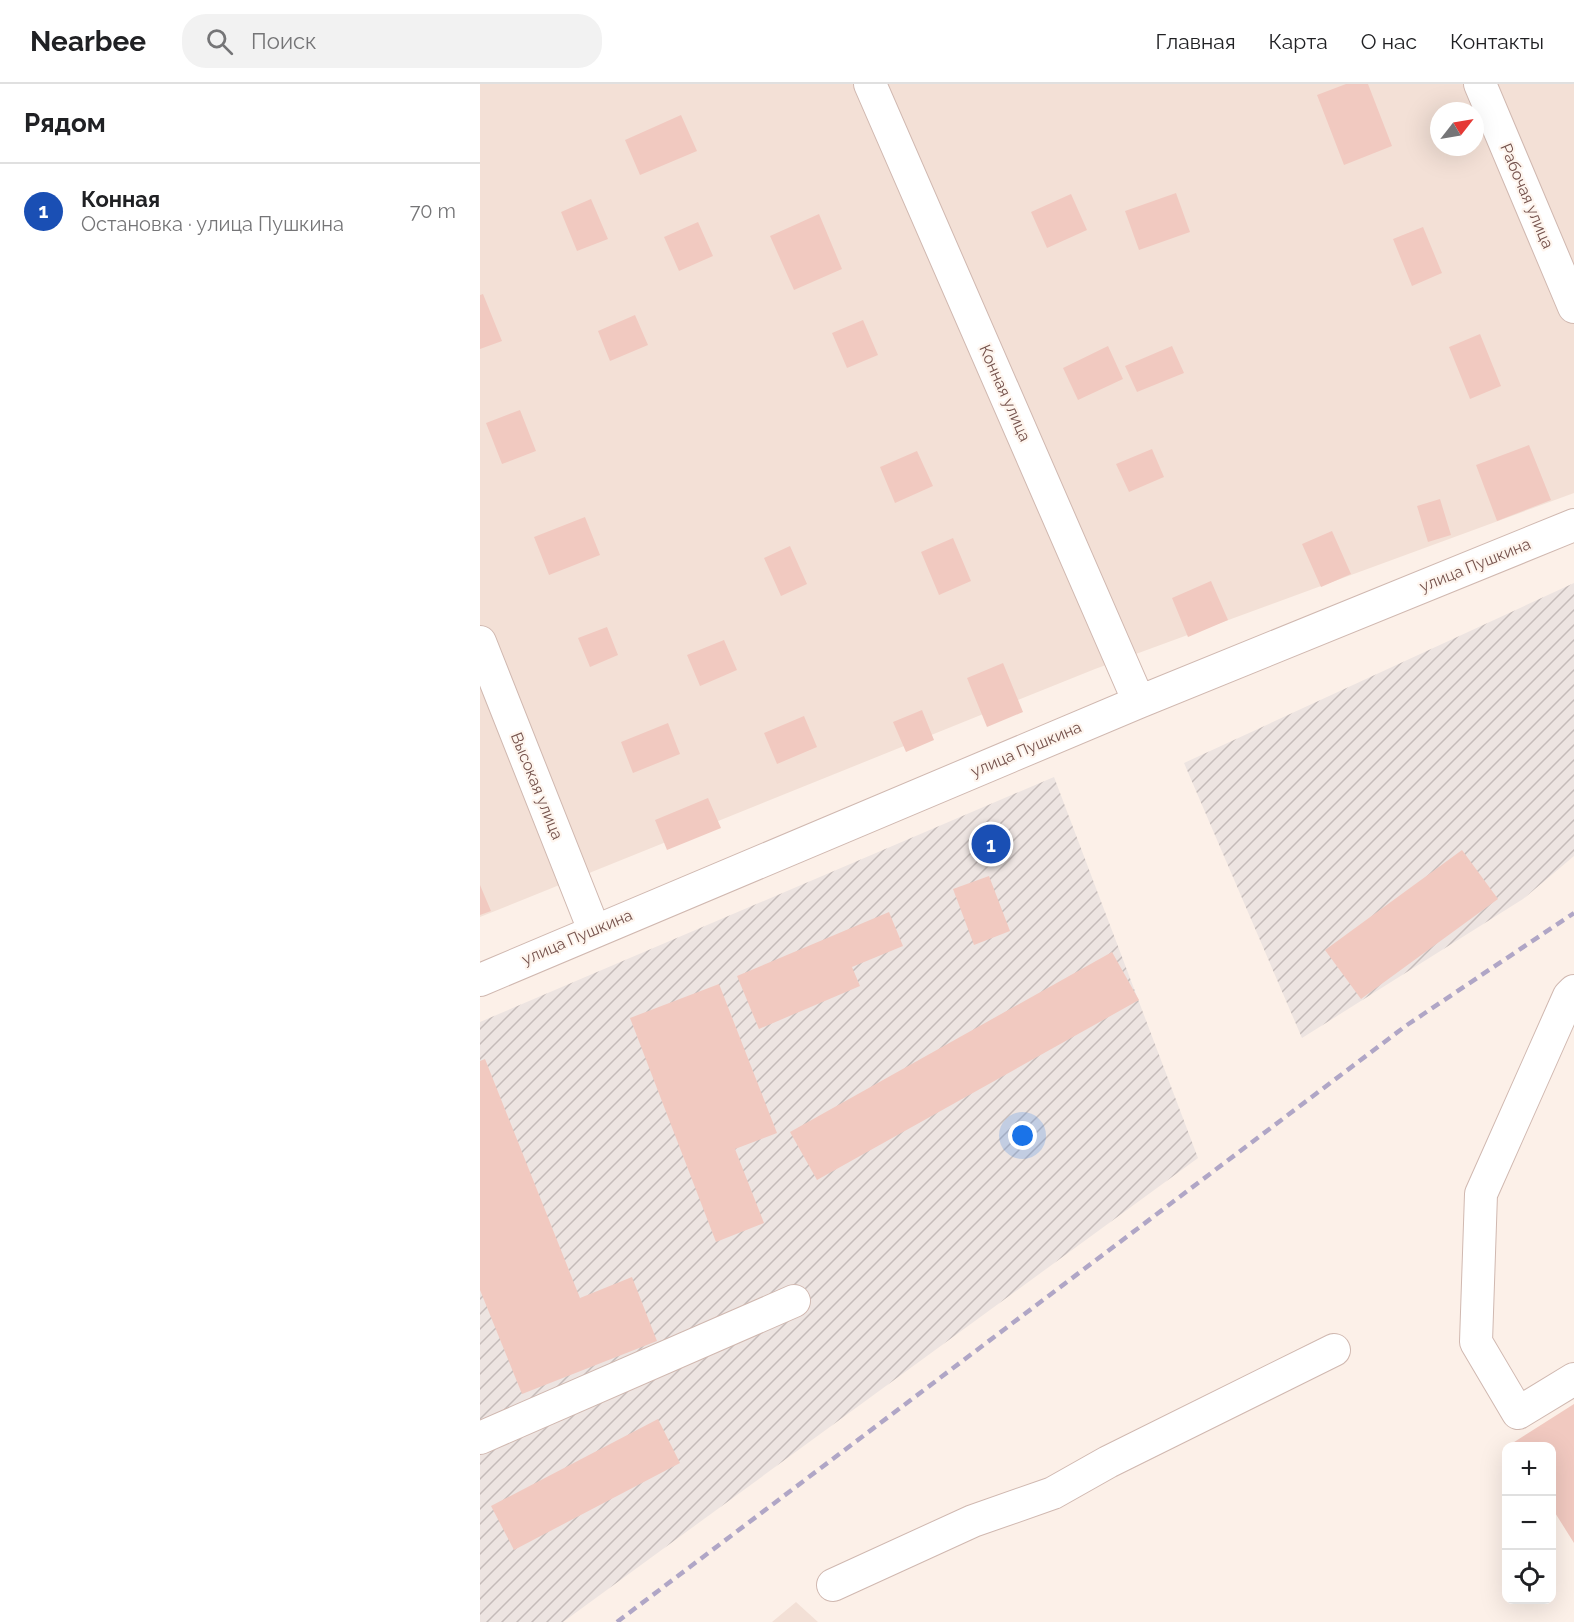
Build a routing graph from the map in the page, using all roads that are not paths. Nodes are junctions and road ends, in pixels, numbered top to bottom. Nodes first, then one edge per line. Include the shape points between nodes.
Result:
1 (870, 84) edge
2 (1480, 84) edge
3 (1574, 307) edge
4 (1574, 525) edge
5 (480, 642) edge
6 (1139, 702) junction
7 (594, 930) junction
8 (480, 980) edge
9 (1574, 991) edge
10 (794, 1301) dead end
11 (1334, 1350) dead end
12 (1574, 1379) edge
13 (480, 1438) edge
14 (833, 1585) dead end

1 - 6 street, Конная улица
2 - 3 street, Рабочая улица
4 - 6 street, улица Пушкина
5 - 7 street, Высокая улица
6 - 7 street, улица Пушкина
7 - 8 street, улица Пушкина
9 - 12 street via 1481,1194 1476,1342 1518,1413
10 - 13 street
11 - 14 street via 1053,1492 973,1521

